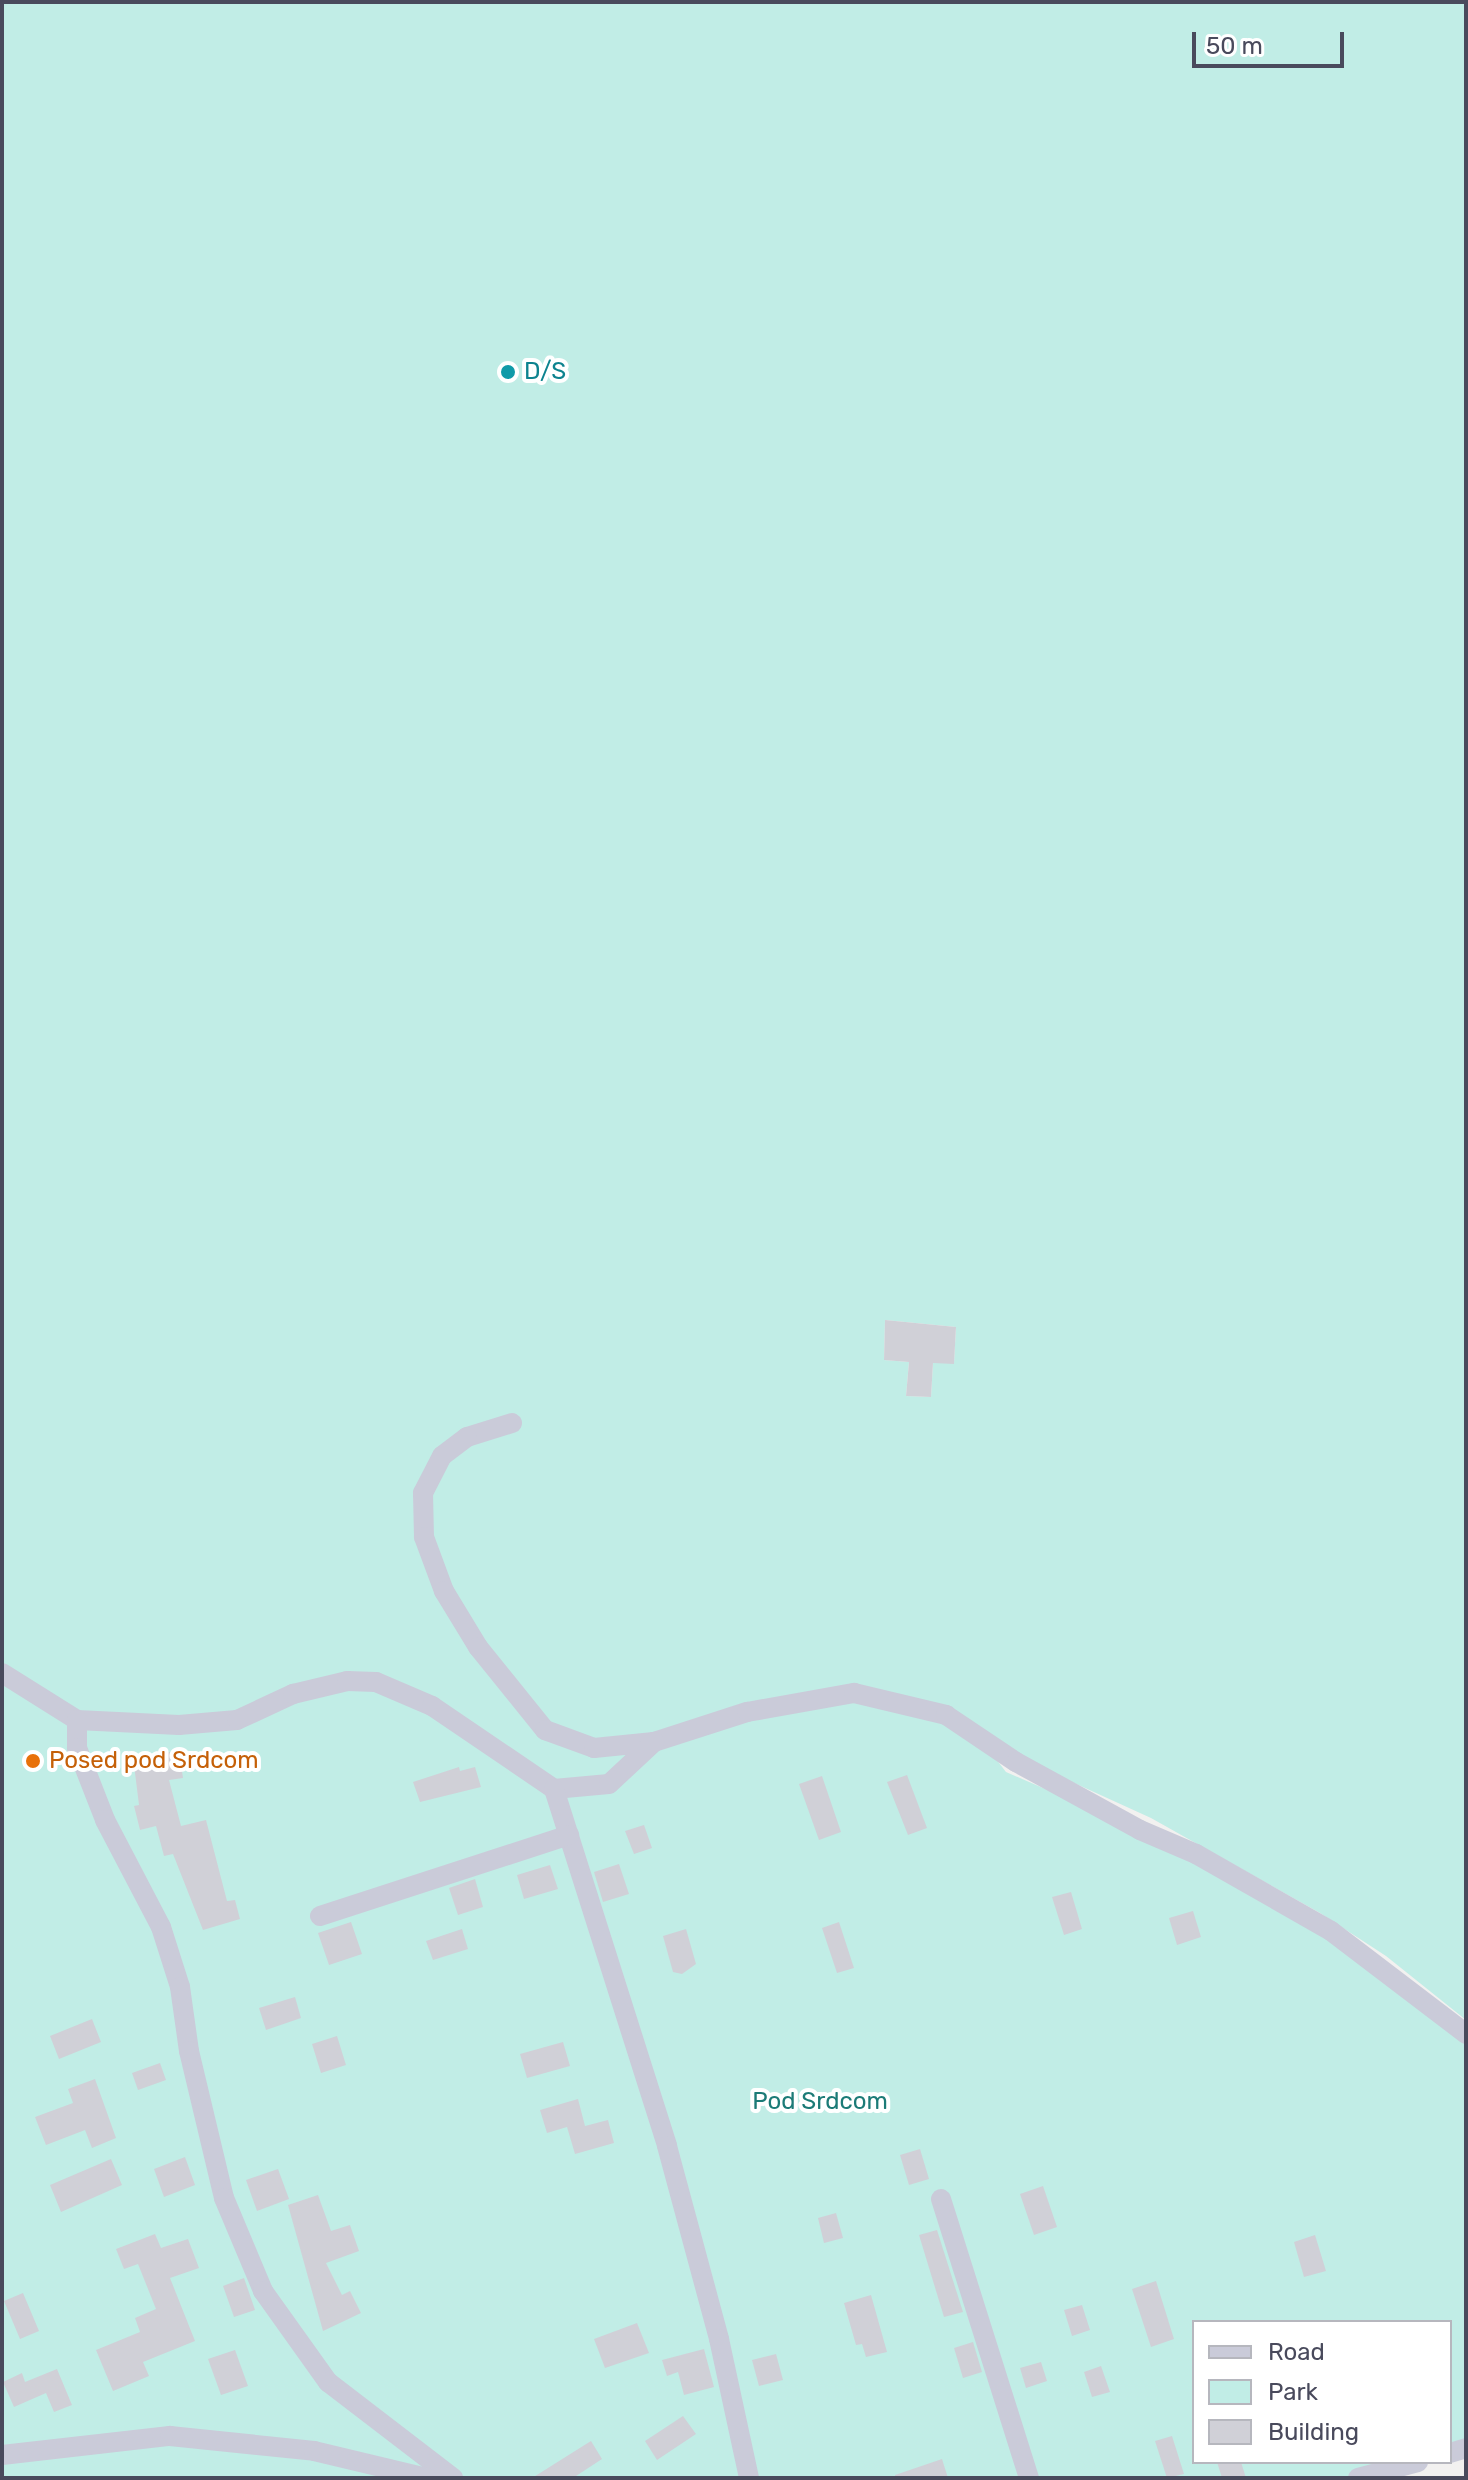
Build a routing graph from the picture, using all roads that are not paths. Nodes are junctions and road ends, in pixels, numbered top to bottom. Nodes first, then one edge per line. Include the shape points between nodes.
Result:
1 (512, 1423) dead end
2 (2, 1673) edge
3 (77, 1720) junction
4 (654, 1742) junction
5 (554, 1789) junction
6 (569, 1835) junction
7 (320, 1916) dead end
8 (1466, 2034) edge
9 (941, 2199) dead end
10 (2, 2455) edge
11 (1410, 2464) edge
12 (427, 2478) edge
13 (453, 2478) edge
14 (749, 2478) edge
15 (1029, 2478) edge
16 (1358, 2478) edge

1 - 4 street via 486,1428 454,1444 430,1474 422,1510 431,1563 478,1647 545,1730 594,1748
2 - 3 street
3 - 5 street via 179,1725 237,1720 293,1694 347,1681 376,1682 432,1706
3 - 13 street via 77,1748 105,1820 161,1927 180,1987 189,2051 224,2198 263,2291 328,2382
4 - 5 street via 609,1784
4 - 8 street via 747,1712 854,1693 946,1715 1016,1762 1140,1830 1196,1854 1331,1931
5 - 6 street
6 - 7 street
6 - 14 street via 667,2146 719,2339
9 - 15 street
10 - 12 street via 170,2436 314,2451
11 - 16 street

